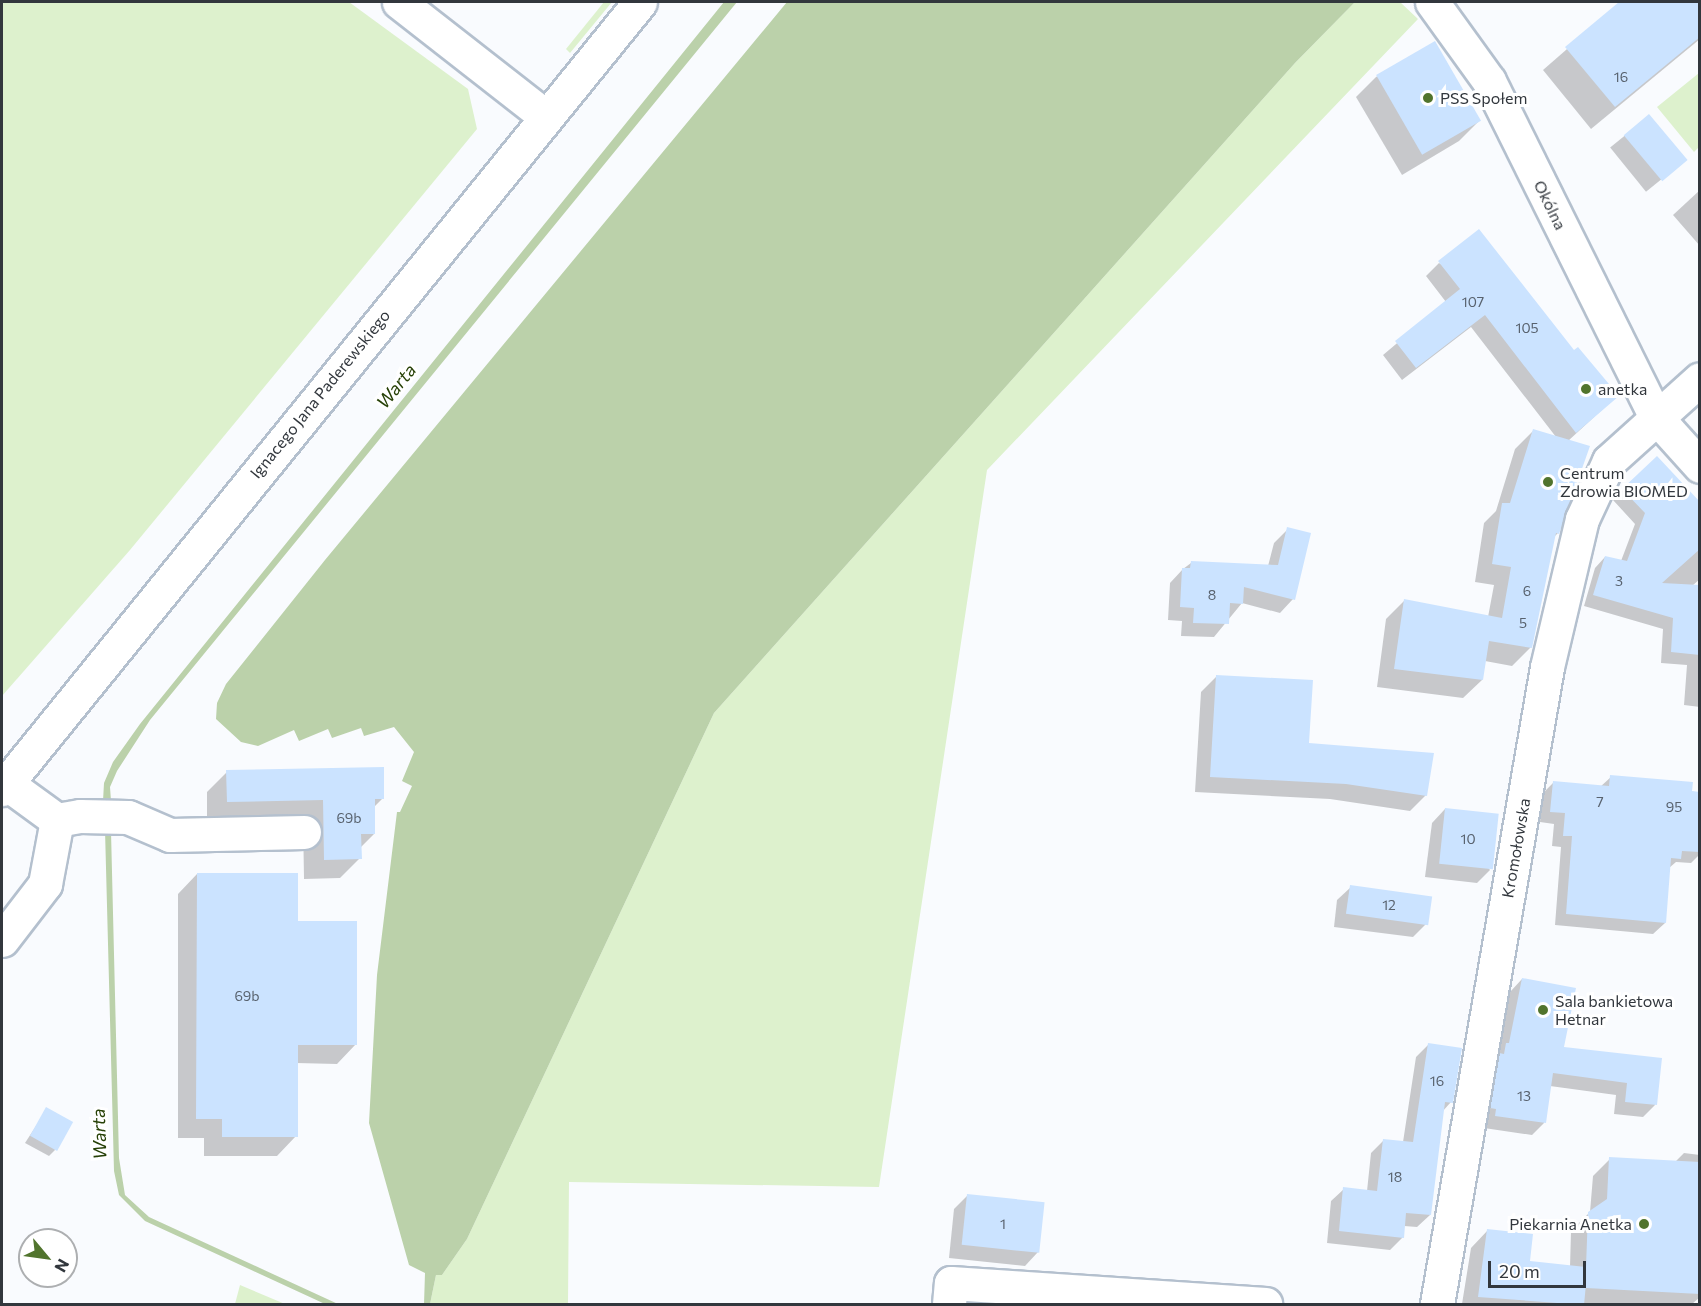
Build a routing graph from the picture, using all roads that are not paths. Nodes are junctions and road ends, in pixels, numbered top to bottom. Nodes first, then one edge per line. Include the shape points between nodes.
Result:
1 (399, 2) edge
2 (640, 2) edge
3 (1432, 2) edge
4 (433, 12) edge
5 (545, 116) junction
6 (1700, 379) edge
7 (1654, 416) junction
8 (1700, 466) edge
9 (4, 786) edge
10 (68, 818) junction
11 (304, 832) dead end
12 (2, 939) edge
13 (950, 1294) edge
14 (1265, 1305) edge
15 (1437, 1305) edge

1 - 4 street
2 - 5 street, Ignacego Jana Paderewskiego
3 - 7 street, Okólna via 1489,81
4 - 5 street
5 - 9 street, Ignacego Jana Paderewskiego
6 - 7 street
7 - 8 street, Okólna
7 - 15 street, Kromołowska via 1609,461 1596,484 1582,519 1563,593
9 - 10 street
10 - 11 street via 128,817 170,835
10 - 12 street via 45,884
13 - 14 street

